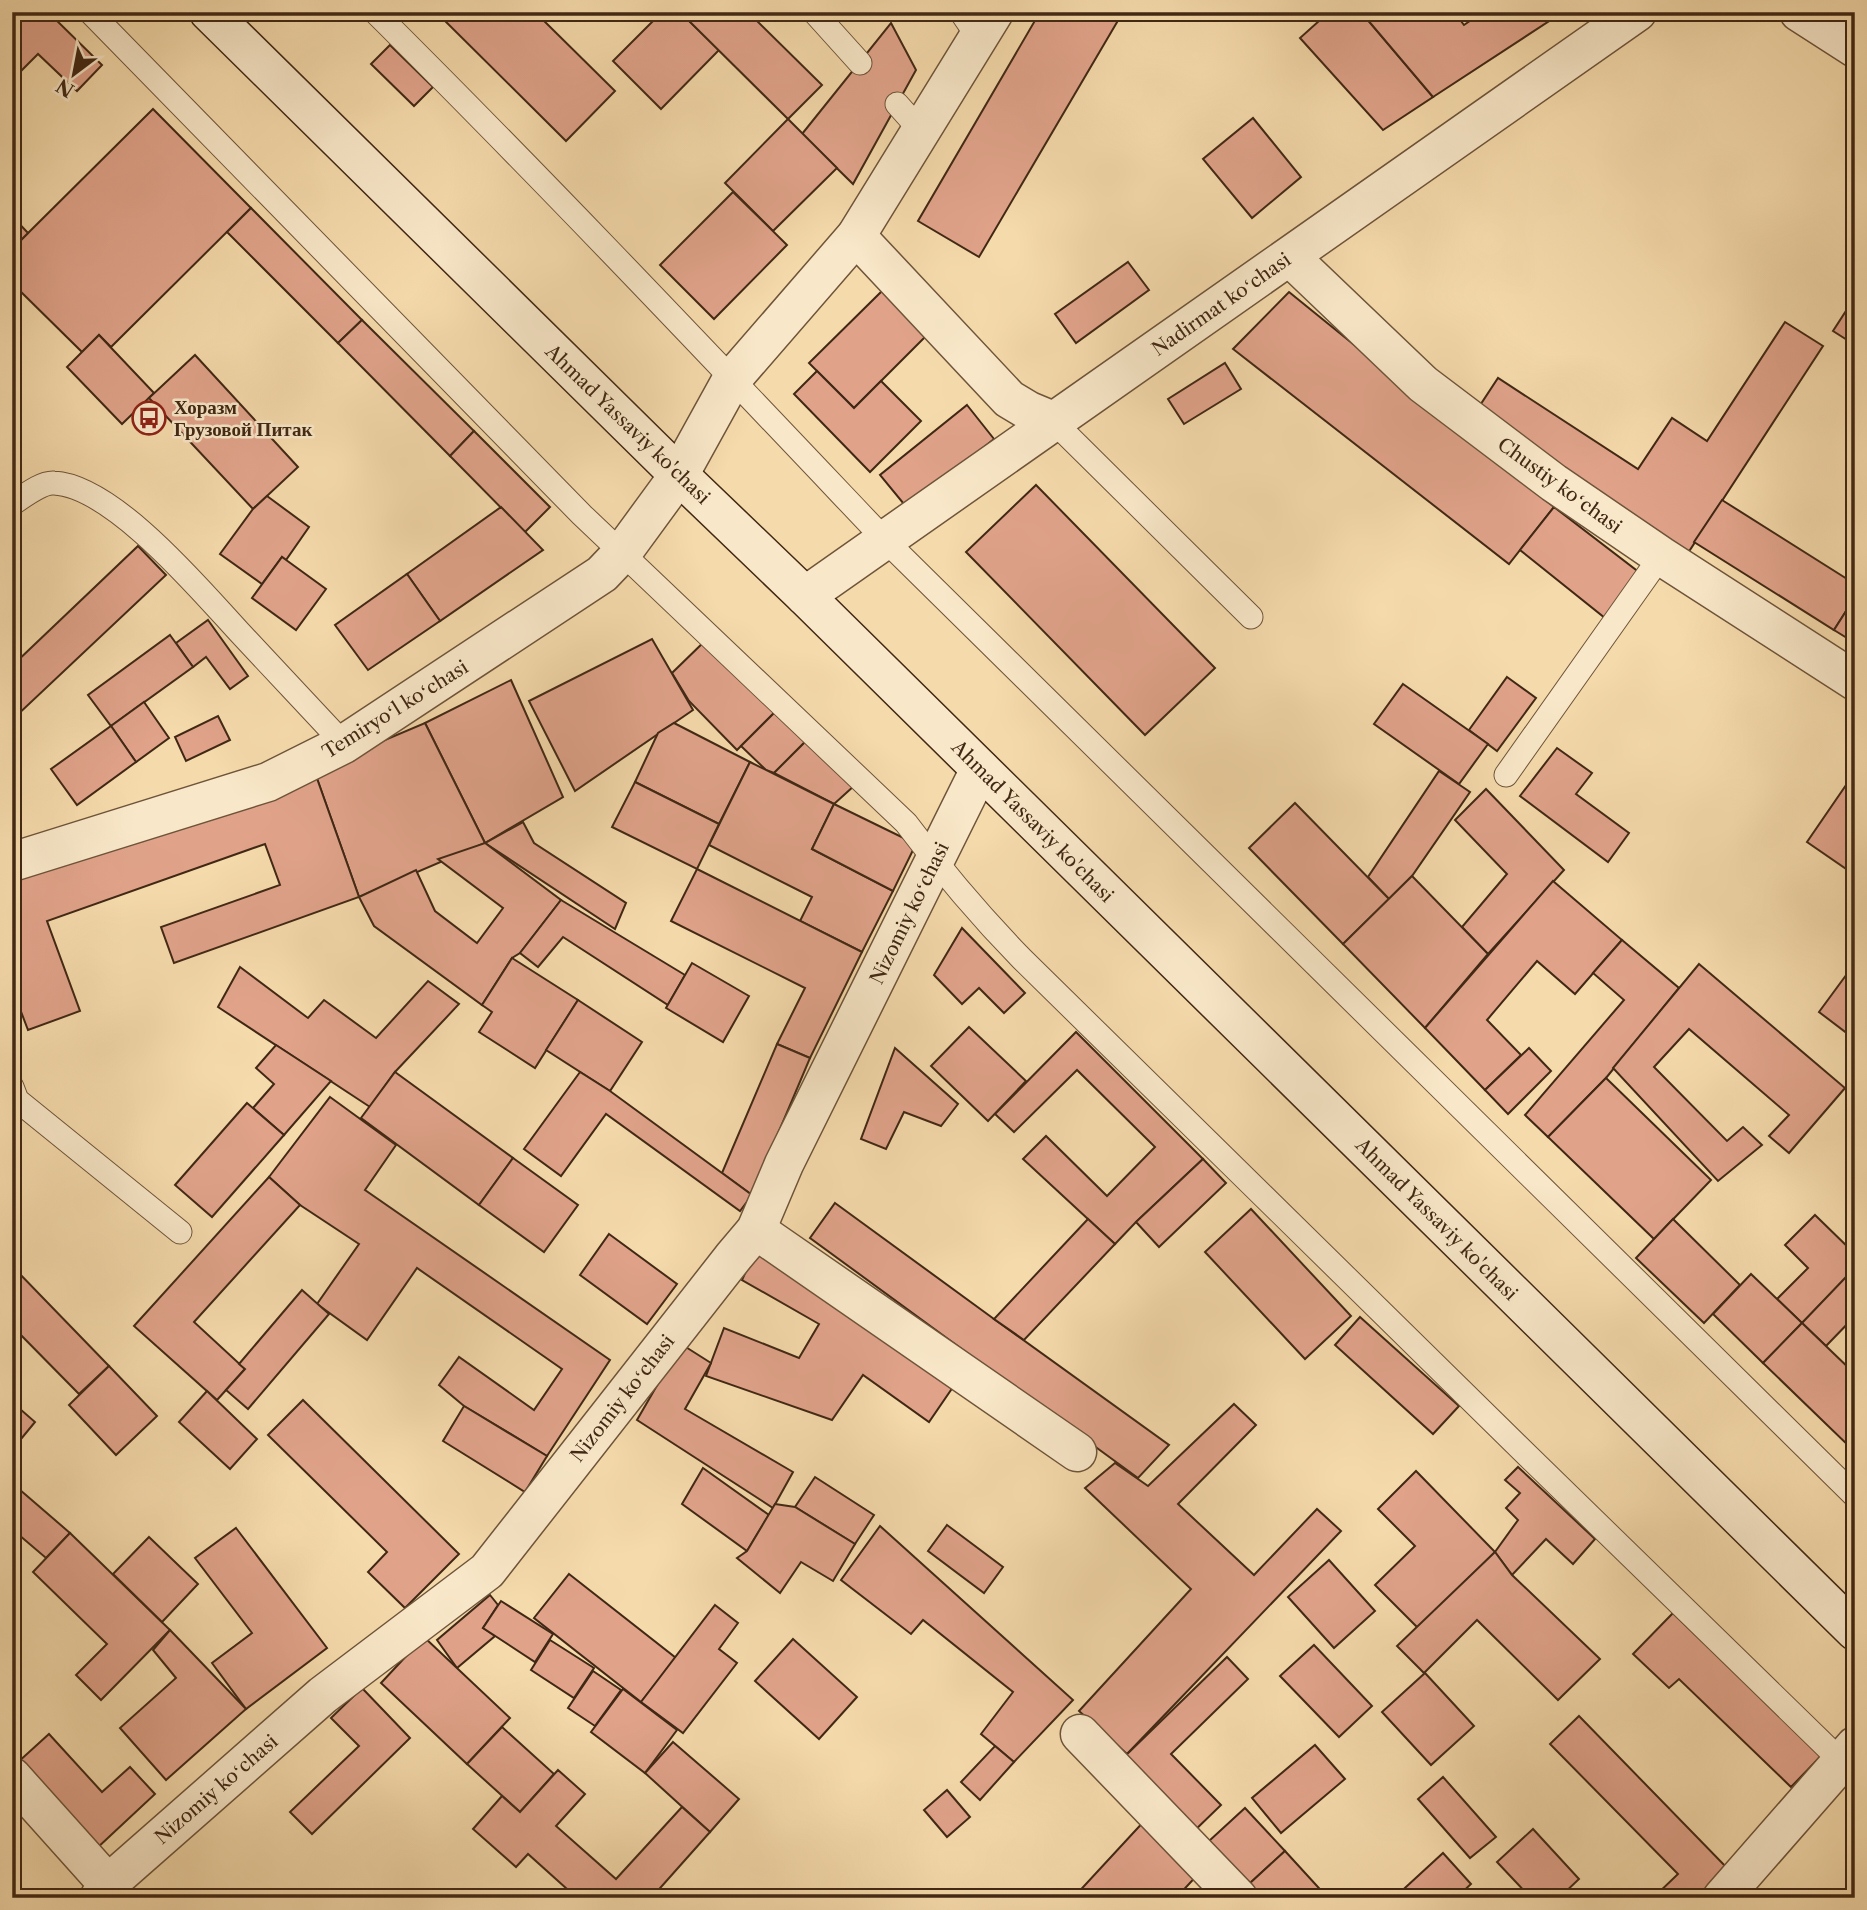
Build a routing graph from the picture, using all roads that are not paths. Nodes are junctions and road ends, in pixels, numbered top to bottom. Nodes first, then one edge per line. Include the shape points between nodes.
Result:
1 (90, 12) edge
2 (209, 12) edge
3 (375, 12) edge
4 (814, 12) edge
5 (1637, 12) edge
6 (1799, 12) edge
7 (978, 21) edge
8 (1855, 48) edge
9 (860, 63) dead end
10 (856, 236) junction
11 (1290, 257) junction
12 (732, 379) junction
13 (1053, 421) junction
14 (679, 475) junction
15 (12, 504) edge
16 (886, 541) junction
17 (622, 552) junction
18 (1661, 556) junction
19 (805, 596) junction
20 (1251, 617) dead end
21 (1855, 681) edge
22 (344, 744) junction
23 (980, 769) junction
24 (1506, 775) dead end
25 (934, 861) junction
26 (12, 862) edge
27 (12, 1087) edge
28 (756, 1230) junction
29 (180, 1232) dead end
30 (1077, 1452) dead end
31 (1855, 1496) edge
32 (1855, 1631) edge
33 (1080, 1734) dead end
34 (1848, 1754) edge
35 (12, 1777) edge
36 (103, 1891) edge
37 (1238, 1898) edge
38 (1722, 1898) edge

1 - 17 lane
2 - 14 street, Ahmad Yassaviy ko'chasi
3 - 12 lane
4 - 9 lane
5 - 11 street, Nadirmat koʻchasi
6 - 8 street
7 - 10 street via 909,117
10 - 12 street
10 - 13 street via 1009,399
11 - 13 street, Nadirmat koʻchasi
11 - 18 street, Chustiy koʻchasi via 1423,384 1554,484
12 - 14 street
12 - 16 lane
13 - 16 street, Nadirmat koʻchasi
13 - 20 lane
14 - 17 street, Temiryoʻl koʻchasi
14 - 19 street, Ahmad Yassaviy ko'chasi
15 - 22 lane via 52,482 81,489 120,513 171,558
16 - 19 street, Nadirmat koʻchasi
16 - 31 lane
17 - 22 street, Temiryoʻl koʻchasi via 602,574
17 - 25 lane via 906,823
18 - 21 street, Chustiy koʻchasi
18 - 24 lane
19 - 23 street, Ahmad Yassaviy ko'chasi
22 - 26 street, Temiryoʻl koʻchasi via 268,782
23 - 25 street, Nizomiy koʻchasi
23 - 32 street, Ahmad Yassaviy ko'chasi
25 - 28 street, Nizomiy koʻchasi
25 - 34 lane via 1022,959 1509,1438
27 - 29 lane via 17,1100
28 - 30 street
28 - 36 street, Nizomiy koʻchasi via 487,1571 323,1695
33 - 37 street
34 - 38 street
35 - 36 street

